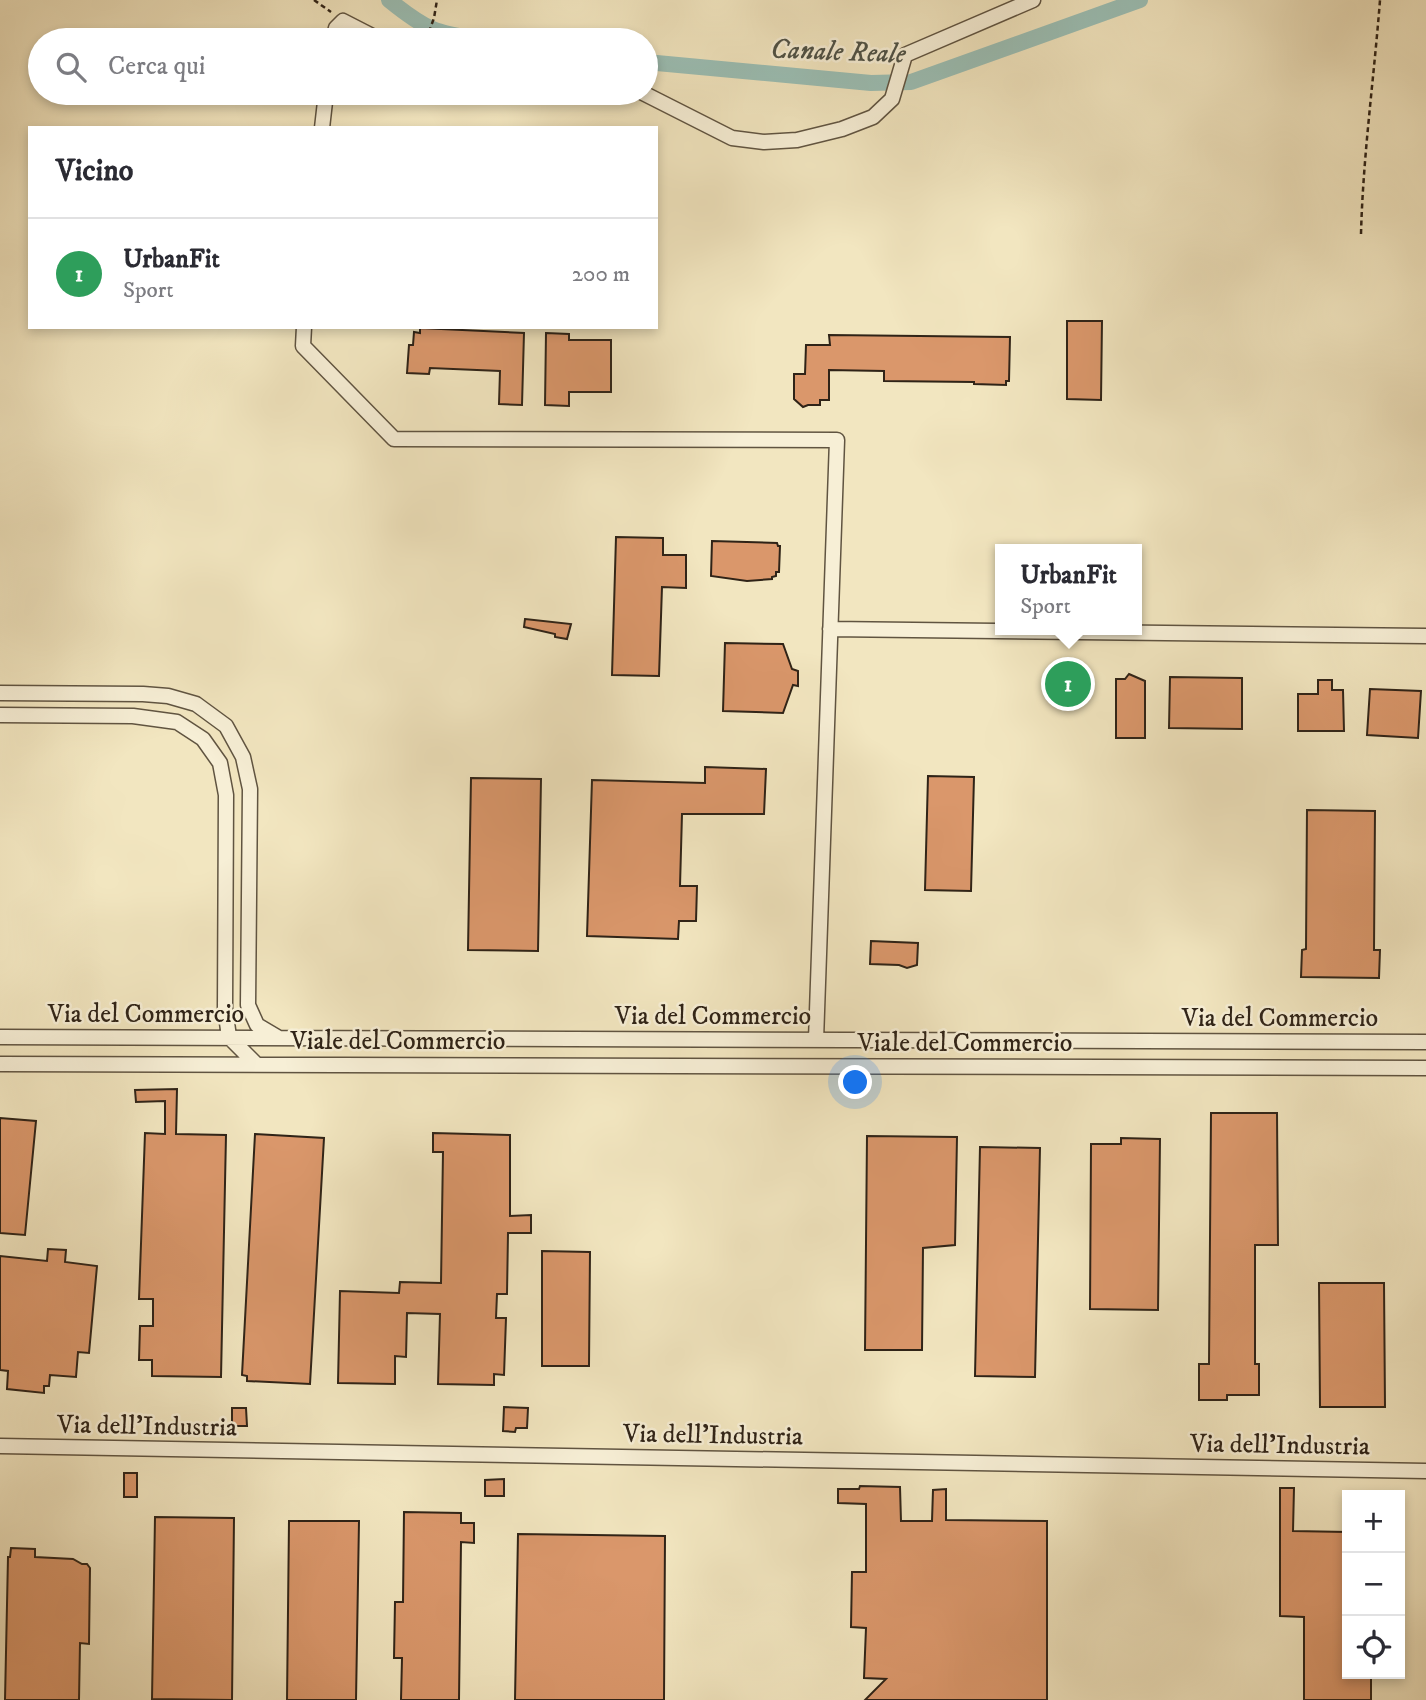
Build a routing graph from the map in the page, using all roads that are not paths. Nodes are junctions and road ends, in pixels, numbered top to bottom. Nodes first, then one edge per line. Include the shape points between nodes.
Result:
1 (1033, 0) edge
2 (337, 28) edge
3 (357, 28) edge
4 (658, 100) edge
5 (325, 105) edge
6 (322, 126) edge
7 (304, 329) edge
8 (831, 629) junction
9 (995, 631) edge
10 (1142, 633) edge
11 (1426, 636) edge
12 (0, 693) edge
13 (0, 715) edge
14 (0, 1037) edge
15 (229, 1037) junction
16 (280, 1039) junction
17 (816, 1040) junction
18 (1426, 1042) edge
19 (0, 1064) edge
20 (256, 1064) junction
21 (1426, 1068) edge
22 (0, 1447) edge
23 (1426, 1471) edge

1 - 4 street via 905,55 892,99 873,117 842,129 797,140 733,138
2 - 3 street via 343,21
5 - 6 street
7 - 8 street via 303,346 394,439 837,440
8 - 9 street
8 - 17 street
10 - 11 street
12 - 16 street via 168,696 196,704 226,726 243,757 250,789 248,1005 257,1025
13 - 15 street via 133,716 177,722 203,739 220,763 226,795 225,1008
14 - 15 street, Via del Commercio
15 - 16 street, Via del Commercio
15 - 20 street
16 - 17 street, Via del Commercio
17 - 18 street, Via del Commercio
19 - 20 street, Viale del Commercio
20 - 21 street, Viale del Commercio
22 - 23 street, Via dell'Industria

